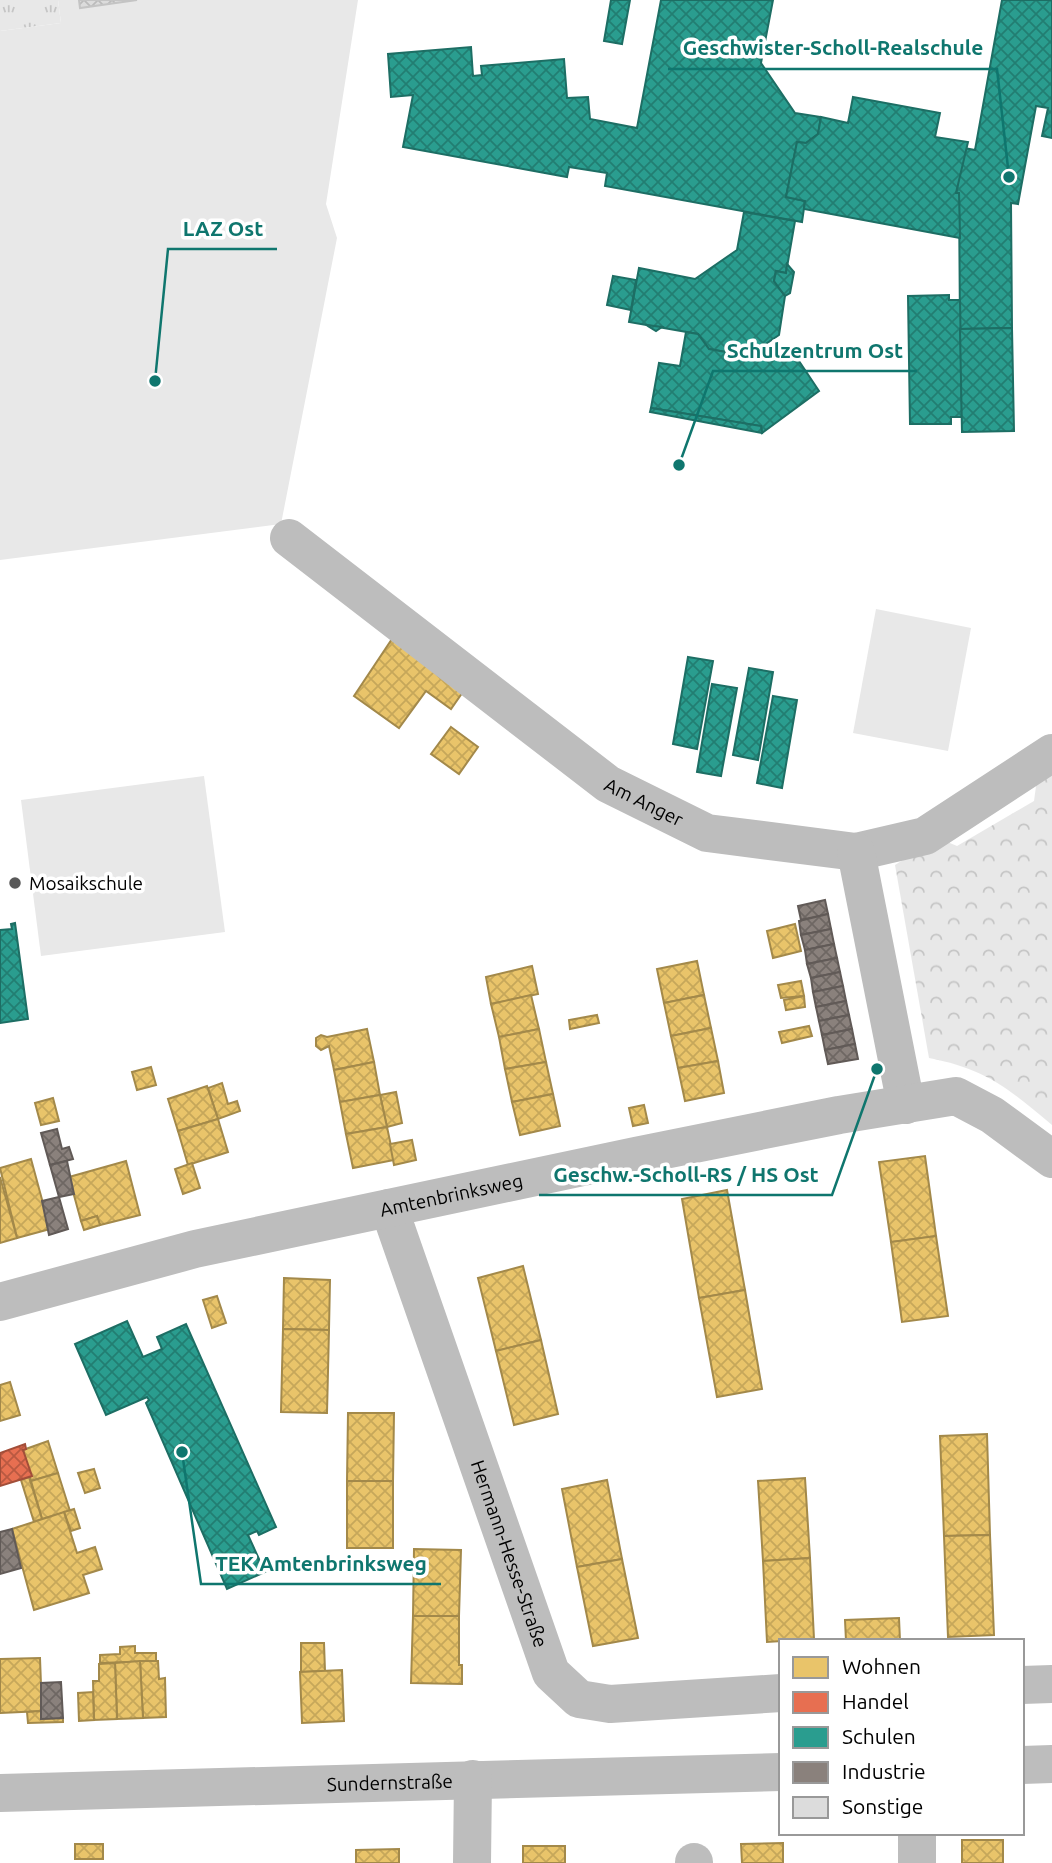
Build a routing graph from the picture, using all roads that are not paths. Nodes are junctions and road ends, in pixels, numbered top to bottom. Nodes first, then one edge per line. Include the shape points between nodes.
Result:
1 (289, 538) dead end
2 (1052, 753) edge
3 (856, 852) junction
4 (906, 1105) junction
5 (1052, 1159) edge
6 (389, 1208) junction
7 (0, 1302) edge
8 (1052, 1684) edge
9 (1024, 1685) edge
10 (779, 1693) edge
11 (1052, 1764) edge
12 (1024, 1765) edge
13 (779, 1772) edge
14 (473, 1779) junction
15 (0, 1793) edge
16 (917, 1835) edge
17 (472, 1863) edge
18 (917, 1863) edge

1 - 3 street, Am Anger via 608,784 707,833
2 - 3 street, Am Anger via 925,836
3 - 4 street
4 - 5 street, Amtenbrinksweg via 956,1096 992,1115
4 - 6 street, Amtenbrinksweg
6 - 7 street, Amtenbrinksweg via 195,1249
6 - 10 street, Hermann-Hesse-Straße via 551,1674 579,1699 610,1704
8 - 9 street
11 - 12 street
13 - 14 street, Sundernstraße
14 - 15 street, Sundernstraße
14 - 17 street
16 - 18 street

